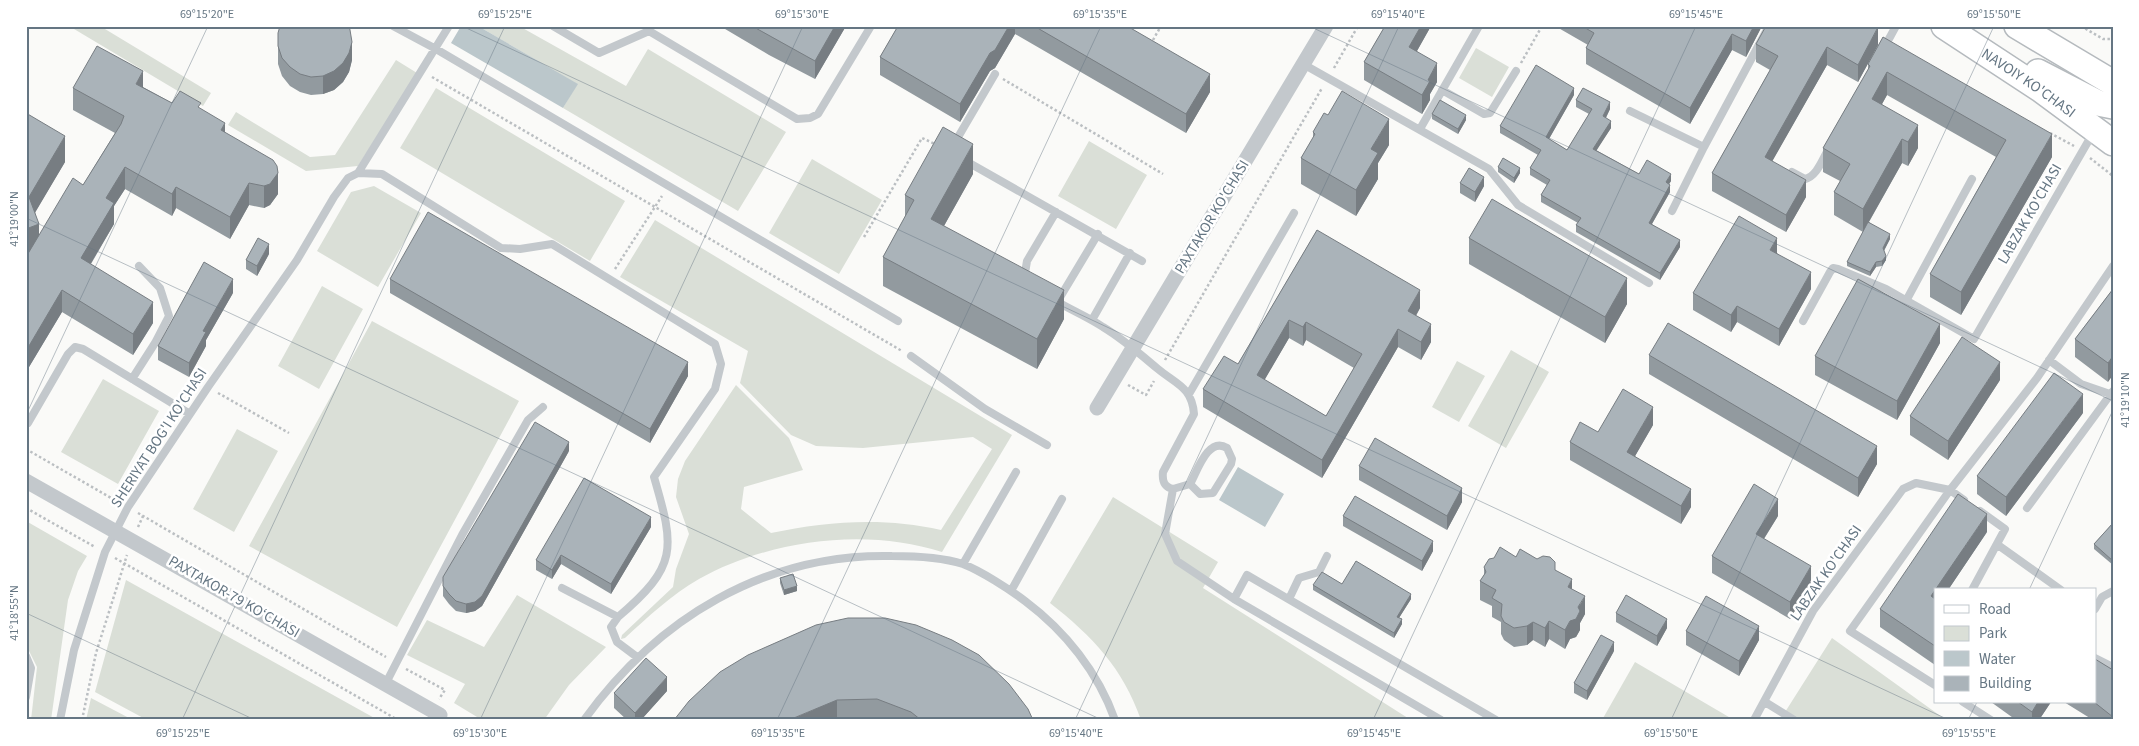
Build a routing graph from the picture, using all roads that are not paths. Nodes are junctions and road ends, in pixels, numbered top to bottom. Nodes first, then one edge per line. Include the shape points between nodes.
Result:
1 (394, 26) edge
2 (449, 26) edge
3 (553, 26) edge
4 (871, 26) edge
5 (1326, 26) edge
6 (1479, 26) edge
7 (1769, 26) edge
8 (1896, 26) edge
9 (1944, 26) edge
10 (1952, 26) edge
11 (2018, 26) edge
12 (436, 49) junction
13 (1878, 58) edge
14 (2076, 60) junction
15 (2113, 61) edge
16 (1303, 64) junction
17 (1516, 71) road end
18 (995, 74) road end
19 (2113, 83) edge
20 (1442, 90) junction
21 (2113, 106) edge
22 (1630, 111) dead end
23 (1420, 129) junction
24 (2104, 136) edge
25 (1833, 141) edge
26 (1704, 147) junction
27 (949, 152) edge
28 (957, 156) edge
29 (1786, 169) edge
30 (358, 173) junction
31 (1972, 179) dead end
32 (1672, 211) dead end
33 (1056, 212) junction
34 (1294, 212) dead end
35 (1098, 234) junction
36 (1130, 253) junction
37 (1142, 261) dead end
38 (139, 266) dead end
39 (2113, 266) edge
40 (1649, 283) dead end
41 (1032, 284) edge
42 (1906, 301) junction
43 (1092, 320) junction
44 (898, 321) dead end
45 (1804, 321) dead end
46 (1134, 348) junction
47 (911, 356) road end
48 (2049, 360) junction
49 (132, 379) junction
50 (1189, 394) junction
51 (2112, 394) edge
52 (543, 407) dead end
53 (1097, 408) dead end
54 (190, 414) junction
55 (28, 423) dead end
56 (1047, 445) dead end
57 (1016, 472) dead end
58 (26, 480) edge
59 (1190, 484) junction
60 (1173, 489) junction
61 (1950, 490) junction
62 (1062, 499) dead end
63 (2027, 508) dead end
64 (116, 530) junction
65 (1998, 545) junction
66 (1326, 556) dead end
67 (963, 564) junction
68 (562, 588) dead end
69 (1973, 588) edge
70 (2058, 588) edge
71 (1011, 591) junction
72 (2113, 592) edge
73 (1234, 599) junction
74 (1289, 599) junction
75 (2096, 608) edge
76 (618, 617) junction
77 (26, 656) edge
78 (637, 657) junction
79 (2096, 658) edge
80 (2113, 667) edge
81 (386, 684) junction
82 (1934, 684) edge
83 (26, 697) edge
84 (1765, 702) junction
85 (1966, 704) edge
86 (440, 715) dead end
87 (60, 720) edge
88 (584, 720) edge
89 (1115, 720) edge
90 (1441, 720) edge
91 (1496, 720) edge
92 (1754, 720) edge
93 (1794, 720) edge
94 (1991, 720) edge

1 - 12 lane
2 - 12 lane
3 - 4 lane via 599,54 649,31 797,119 818,114
5 - 16 street, PAXTAKOR KO'CHASI
6 - 20 lane
7 - 26 lane
8 - 13 lane
9 - 24 main road, NAVOIY KO'CHASI
10 - 21 main road, NAVOIY KO'CHASI via 2098,104
11 - 14 main road
12 - 30 lane, SHERIYAT BOG'I KO'CHASI
12 - 44 lane
14 - 15 main road
14 - 19 main road
16 - 23 lane
16 - 46 street, PAXTAKOR KO'CHASI
17 - 20 lane via 1490,113 1484,114
18 - 27 lane
20 - 23 lane
22 - 26 lane
23 - 40 lane via 1489,169 1518,205
24 - 42 lane, LABZAK KO'CHASI via 2082,151 1974,338
25 - 29 lane via 1810,178 1805,179
26 - 32 lane
28 - 33 lane
30 - 54 lane, SHERIYAT BOG'I KO'CHASI via 348,178 334,196 297,260
30 - 76 lane via 382,174 500,248 520,249 552,244 715,344 721,364 715,388 654,477 666,517 669,542 664,567 641,598
31 - 42 lane
33 - 35 lane
33 - 41 lane via 1027,261 1025,274
34 - 50 lane
35 - 36 lane
35 - 43 lane via 1055,300
36 - 37 lane
36 - 43 lane
38 - 49 lane via 160,288 169,316
39 - 48 lane
42 - 45 lane via 1833,268
43 - 46 lane
46 - 50 lane
46 - 53 street, PAXTAKOR KO'CHASI
47 - 56 lane via 986,409
48 - 51 lane via 2081,384
48 - 61 lane
49 - 54 lane
49 - 55 lane via 75,347
50 - 60 lane via 1194,414 1163,472 1163,482
51 - 63 lane
52 - 81 lane via 528,420 462,535
54 - 64 lane, SHERIYAT BOG'I KO'CHASI
57 - 67 lane
58 - 64 street, PAXTAKOR-79 KO‘CHASI
59 - 59 lane via 1211,448 1221,445 1227,448 1231,464 1216,491 1200,494
59 - 60 lane
60 - 73 lane via 1165,534 1177,561
61 - 65 lane via 2005,529
61 - 82 lane via 1850,631
61 - 84 lane, LABZAK KO'CHASI via 1916,484 1903,489 1813,611
62 - 71 lane
64 - 81 street, PAXTAKOR-79 KO‘CHASI
64 - 87 lane, SHERIYAT BOG'I KO'CHASI via 105,552 74,650
65 - 69 lane
65 - 70 lane
66 - 74 lane via 1318,572 1300,578
67 - 71 lane
67 - 78 lane via 921,557 877,555 834,558 792,567 708,605
68 - 76 lane
71 - 89 lane via 1037,610 1083,659 1100,686
72 - 75 lane via 2102,597
73 - 74 lane via 1247,575
73 - 90 lane
74 - 91 lane
76 - 78 lane via 611,627 617,642
77 - 83 lane via 31,668
78 - 88 lane
79 - 80 lane
81 - 86 street, PAXTAKOR-79 KO‘CHASI
84 - 92 lane, LABZAK KO'CHASI
84 - 93 lane
85 - 94 lane

